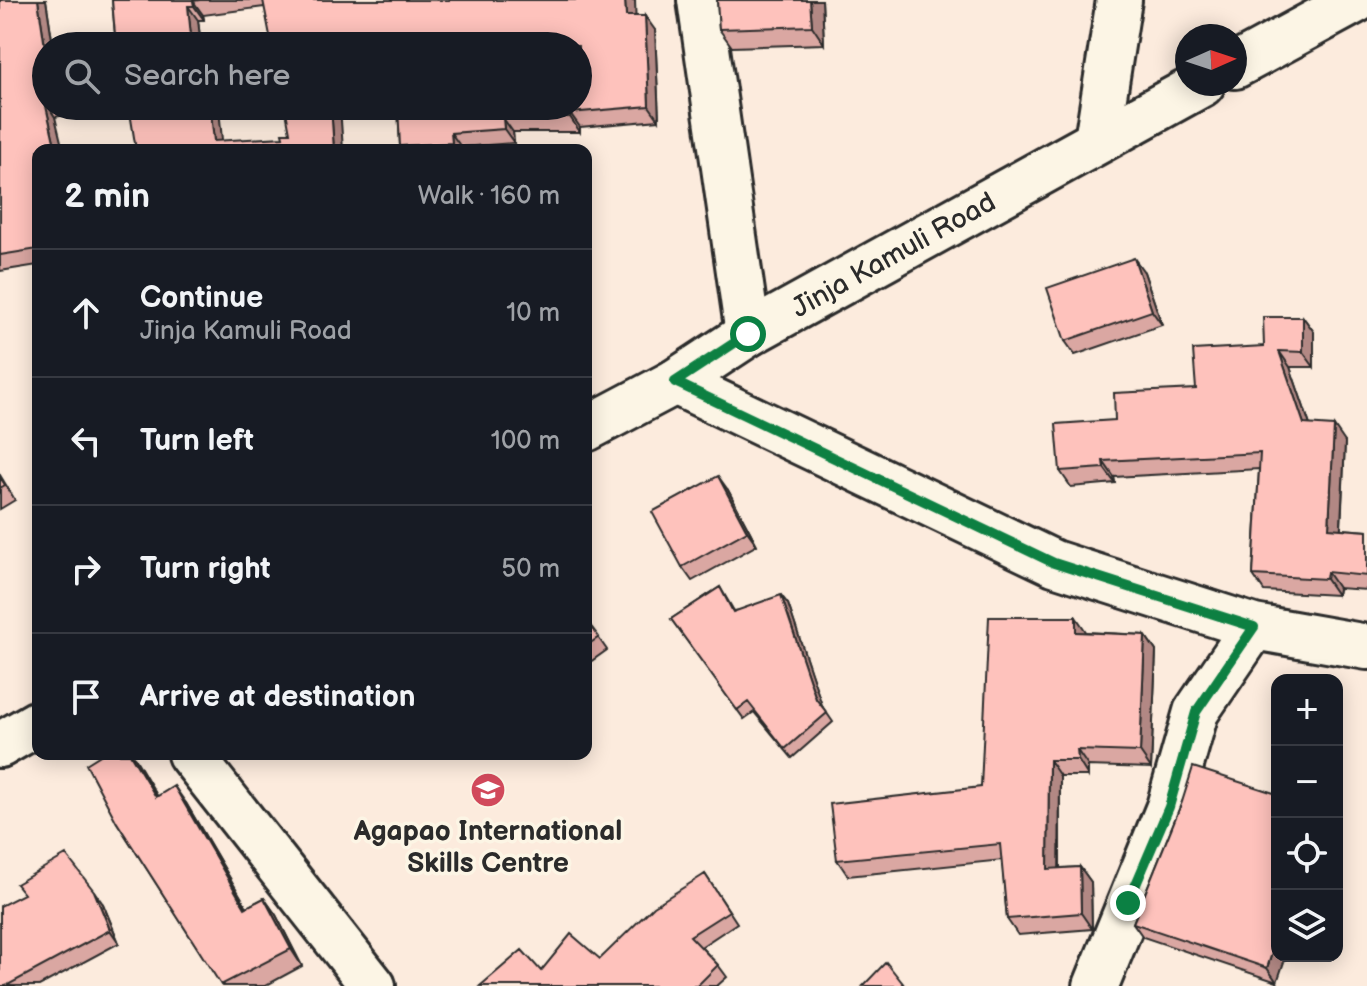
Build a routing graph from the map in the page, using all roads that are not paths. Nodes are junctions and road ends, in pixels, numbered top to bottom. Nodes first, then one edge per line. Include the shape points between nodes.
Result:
1 (700, 0) edge
2 (1119, 0) edge
3 (1357, 0) edge
4 (1247, 60) edge
5 (1180, 96) edge
6 (1097, 141) junction
7 (748, 334) junction
8 (675, 382) junction
9 (592, 426) edge
10 (1254, 627) junction
11 (1367, 647) edge
12 (32, 726) edge
13 (0, 745) edge
14 (195, 760) edge
15 (373, 986) edge
16 (1096, 986) edge

1 - 7 street
2 - 6 street
3 - 4 street
5 - 6 street, Jinja Kamuli Road
6 - 7 street, Jinja Kamuli Road
7 - 8 street, Jinja Kamuli Road
8 - 9 street, Jinja Kamuli Road
8 - 10 street via 1054,563
10 - 11 street
10 - 16 street via 1196,712 1169,807
12 - 13 street
14 - 15 street

